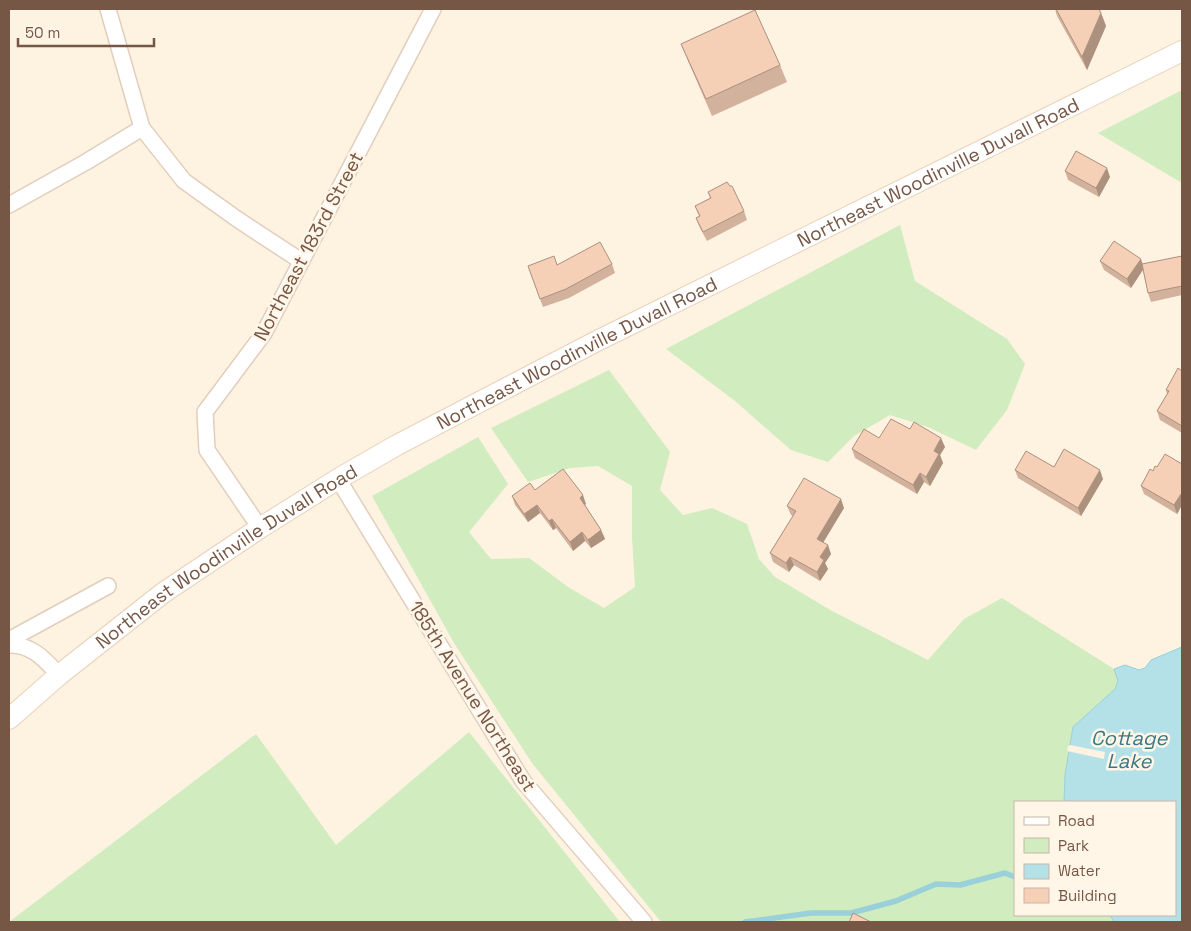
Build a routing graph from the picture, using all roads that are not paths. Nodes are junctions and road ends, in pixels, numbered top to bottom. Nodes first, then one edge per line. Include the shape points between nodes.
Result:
1 (108, 9) edge
2 (433, 9) edge
3 (1182, 51) edge
4 (142, 128) junction
5 (9, 205) edge
6 (302, 261) junction
7 (338, 479) junction
8 (260, 528) junction
9 (108, 586) dead end
10 (9, 640) edge
11 (9, 645) edge
12 (59, 675) junction
13 (9, 719) edge
14 (644, 922) edge

1 - 4 street
2 - 6 street, Northeast 183rd Street
3 - 7 main road, Northeast Woodinville Duvall Road via 587,346 413,436
4 - 5 street
4 - 6 street via 184,181
6 - 8 street, Northeast 183rd Street via 264,333 205,412 208,450
7 - 8 main road, Northeast Woodinville Duvall Road
7 - 14 street, 185th Avenue Northeast via 523,781
8 - 12 main road, Northeast Woodinville Duvall Road via 162,593
9 - 10 street
11 - 12 street via 23,646 38,653
12 - 13 main road, Northeast Woodinville Duvall Road

